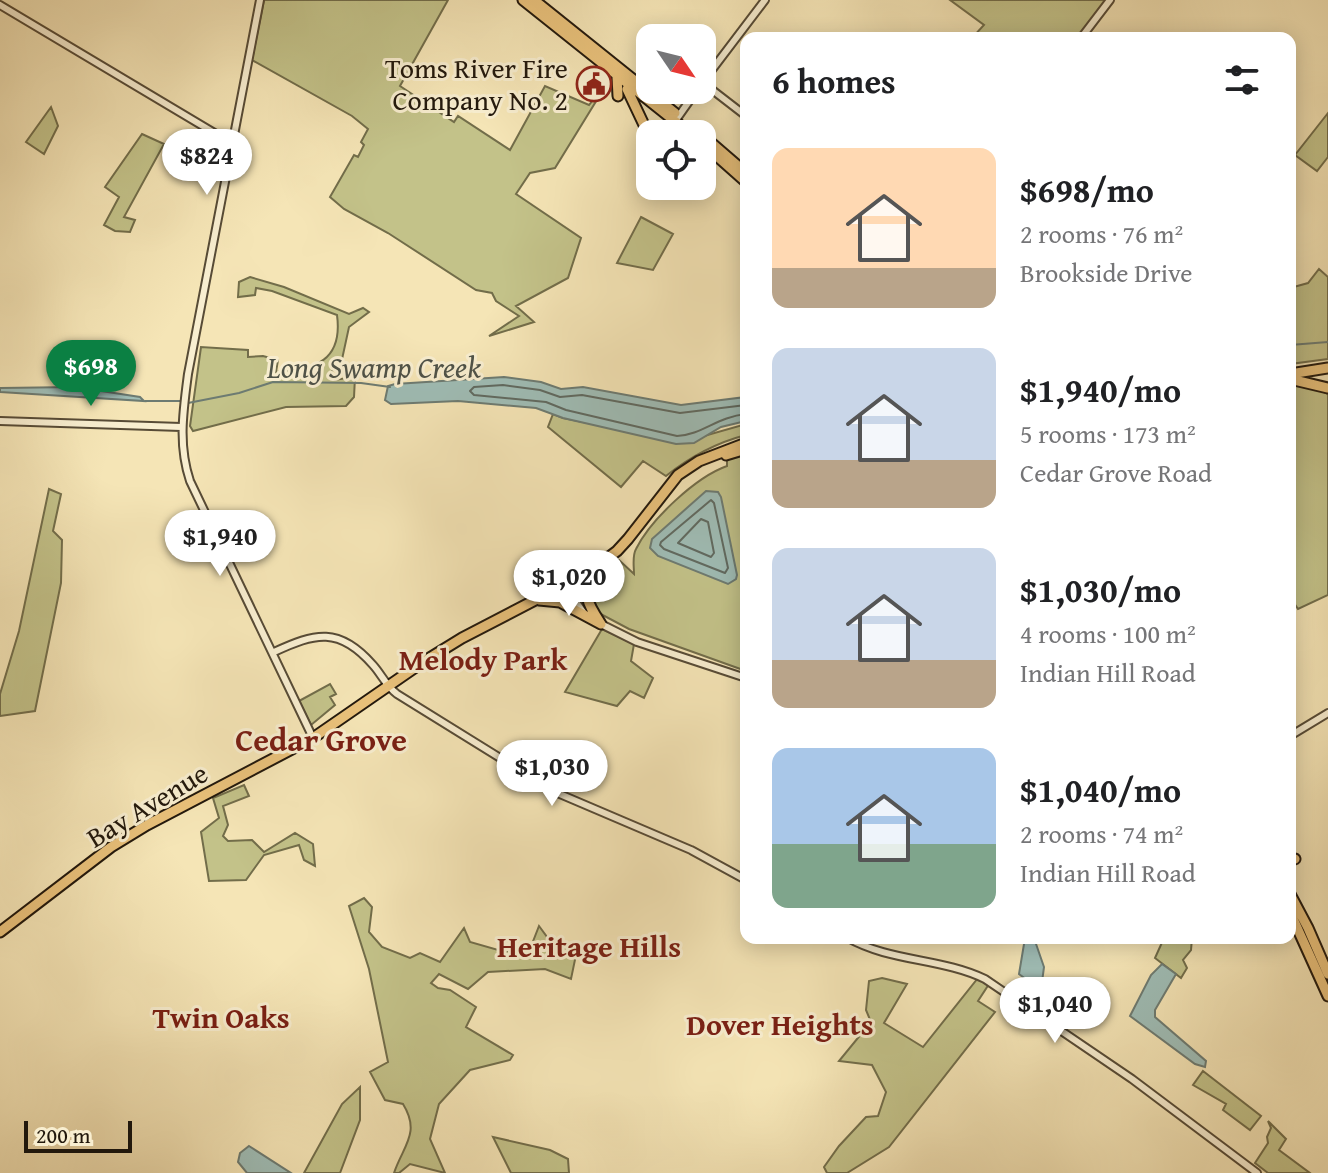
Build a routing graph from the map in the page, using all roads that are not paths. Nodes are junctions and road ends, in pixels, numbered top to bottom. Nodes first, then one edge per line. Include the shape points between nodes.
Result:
1 (260, 0) edge
2 (523, 0) edge
3 (534, 0) edge
4 (765, 0) edge
5 (1110, 0) edge
6 (0, 5) edge
7 (572, 31) junction
8 (740, 32) edge
9 (1086, 32) edge
10 (740, 33) edge
11 (716, 64) edge
12 (606, 68) junction
13 (617, 77) junction
14 (716, 93) edge
15 (618, 96) dead end
16 (686, 104) edge
17 (740, 111) edge
18 (676, 118) junction
19 (642, 120) edge
20 (679, 120) edge
21 (233, 144) junction
22 (716, 148) edge
23 (716, 155) edge
24 (740, 168) edge
25 (740, 177) edge
26 (1328, 368) edge
27 (1296, 376) edge
28 (1296, 379) edge
29 (1328, 388) edge
30 (0, 421) edge
31 (181, 427) junction
32 (740, 445) edge
33 (740, 451) edge
34 (674, 483) junction
35 (598, 566) junction
36 (566, 584) junction
37 (536, 599) junction
38 (601, 624) junction
39 (274, 652) junction
40 (740, 676) edge
41 (388, 687) junction
42 (1328, 713) edge
43 (1296, 732) edge
44 (313, 738) junction
45 (740, 877) edge
46 (1296, 905) edge
47 (1296, 925) edge
48 (0, 932) edge
49 (862, 944) edge
50 (1328, 974) edge
51 (1328, 996) edge
52 (1257, 1173) edge

1 - 21 street
2 - 12 main road
3 - 7 main road
4 - 8 street
5 - 9 street
6 - 21 street
7 - 12 main road
7 - 18 main road
10 - 11 street
12 - 13 main road
13 - 15 main road
13 - 18 main road
13 - 19 main road via 631,93
14 - 17 street
16 - 18 street
18 - 20 main road
21 - 31 street
22 - 24 main road
23 - 25 main road
26 - 27 main road
28 - 29 main road
30 - 31 street
31 - 39 street via 190,481
32 - 34 main road, Bay Avenue via 699,461
33 - 34 main road, Bay Avenue
34 - 35 main road, Bay Avenue
35 - 36 main road, Bay Avenue
35 - 38 main road via 586,593
36 - 37 main road, Bay Avenue
36 - 38 street via 583,612
37 - 38 main road via 560,602
37 - 41 main road, Bay Avenue via 462,638
38 - 40 street via 637,642
39 - 41 street via 304,638 327,636 359,652
39 - 44 street
41 - 44 main road, Bay Avenue
41 - 45 street via 555,792
42 - 43 street
44 - 48 main road, Bay Avenue via 119,842
46 - 50 main road
47 - 51 main road
49 - 52 street via 985,979

